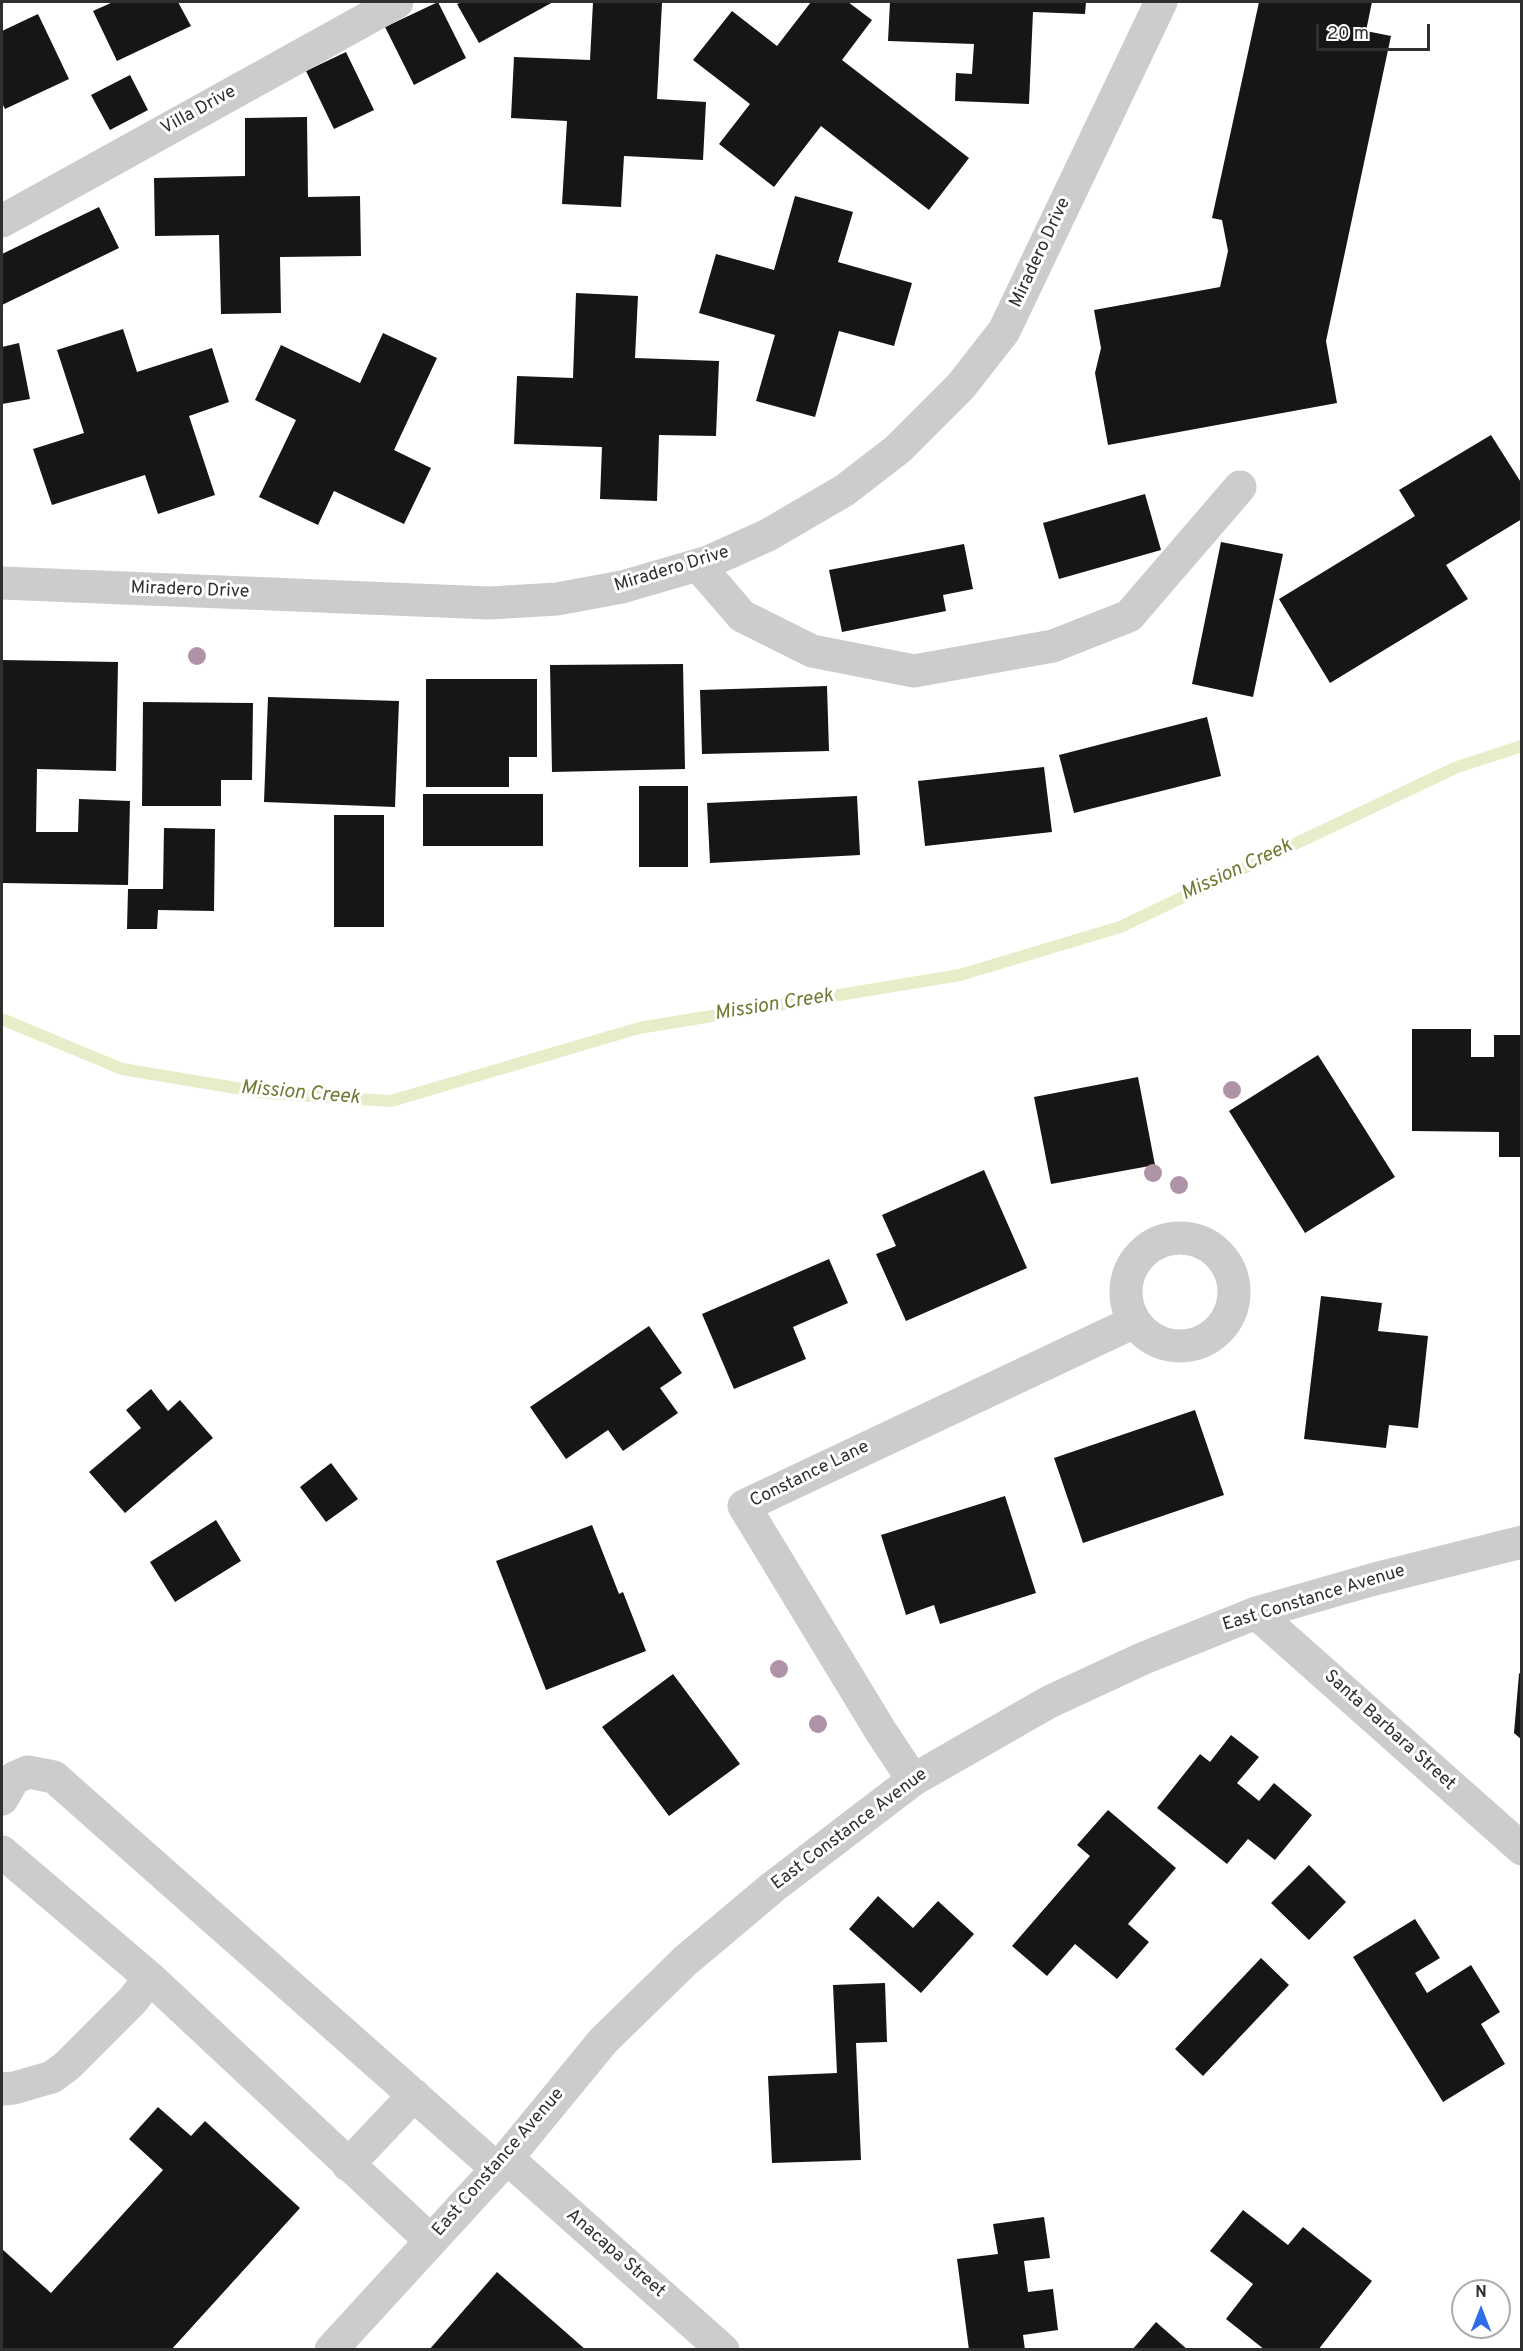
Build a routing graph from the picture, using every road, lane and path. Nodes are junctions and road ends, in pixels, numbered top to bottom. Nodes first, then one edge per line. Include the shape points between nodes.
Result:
1 (397, 2) edge
2 (1161, 2) edge
3 (2, 221) edge
4 (1240, 487) dead end
5 (698, 565) junction
6 (2, 583) edge
7 (1134, 1322) dead end
8 (1521, 1542) edge
9 (1256, 1614) junction
10 (913, 1780) junction
11 (2, 1799) edge
12 (1521, 1849) edge
13 (2, 1852) edge
14 (150, 1978) junction
15 (2, 2090) edge
16 (414, 2095) junction
17 (502, 2164) junction
18 (348, 2165) junction
19 (431, 2241) junction
20 (331, 2349) edge
21 (723, 2349) edge

1 - 3 street, Villa Drive
2 - 5 street, Miradero Drive via 1004,331 961,386 898,448 845,490 768,535
4 - 5 street via 1129,616 1053,646 914,670 812,651 742,616
5 - 6 street, Miradero Drive via 622,587 557,599 490,603
7 - 10 street, Constance Lane via 744,1506
8 - 9 street, East Constance Avenue
9 - 10 street, East Constance Avenue via 1144,1658 1048,1702
9 - 12 street, Santa Barbara Street
10 - 17 street, East Constance Avenue via 773,1887 686,1961 603,2041
11 - 16 street, Anacapa Street via 15,1778 28,1772 54,1777
13 - 14 street
14 - 15 street via 132,2001 52,2077
14 - 18 street
16 - 17 street, Anacapa Street
16 - 18 street
17 - 19 street, East Constance Avenue
17 - 21 street, Anacapa Street
18 - 19 street
19 - 20 street, East Constance Avenue

